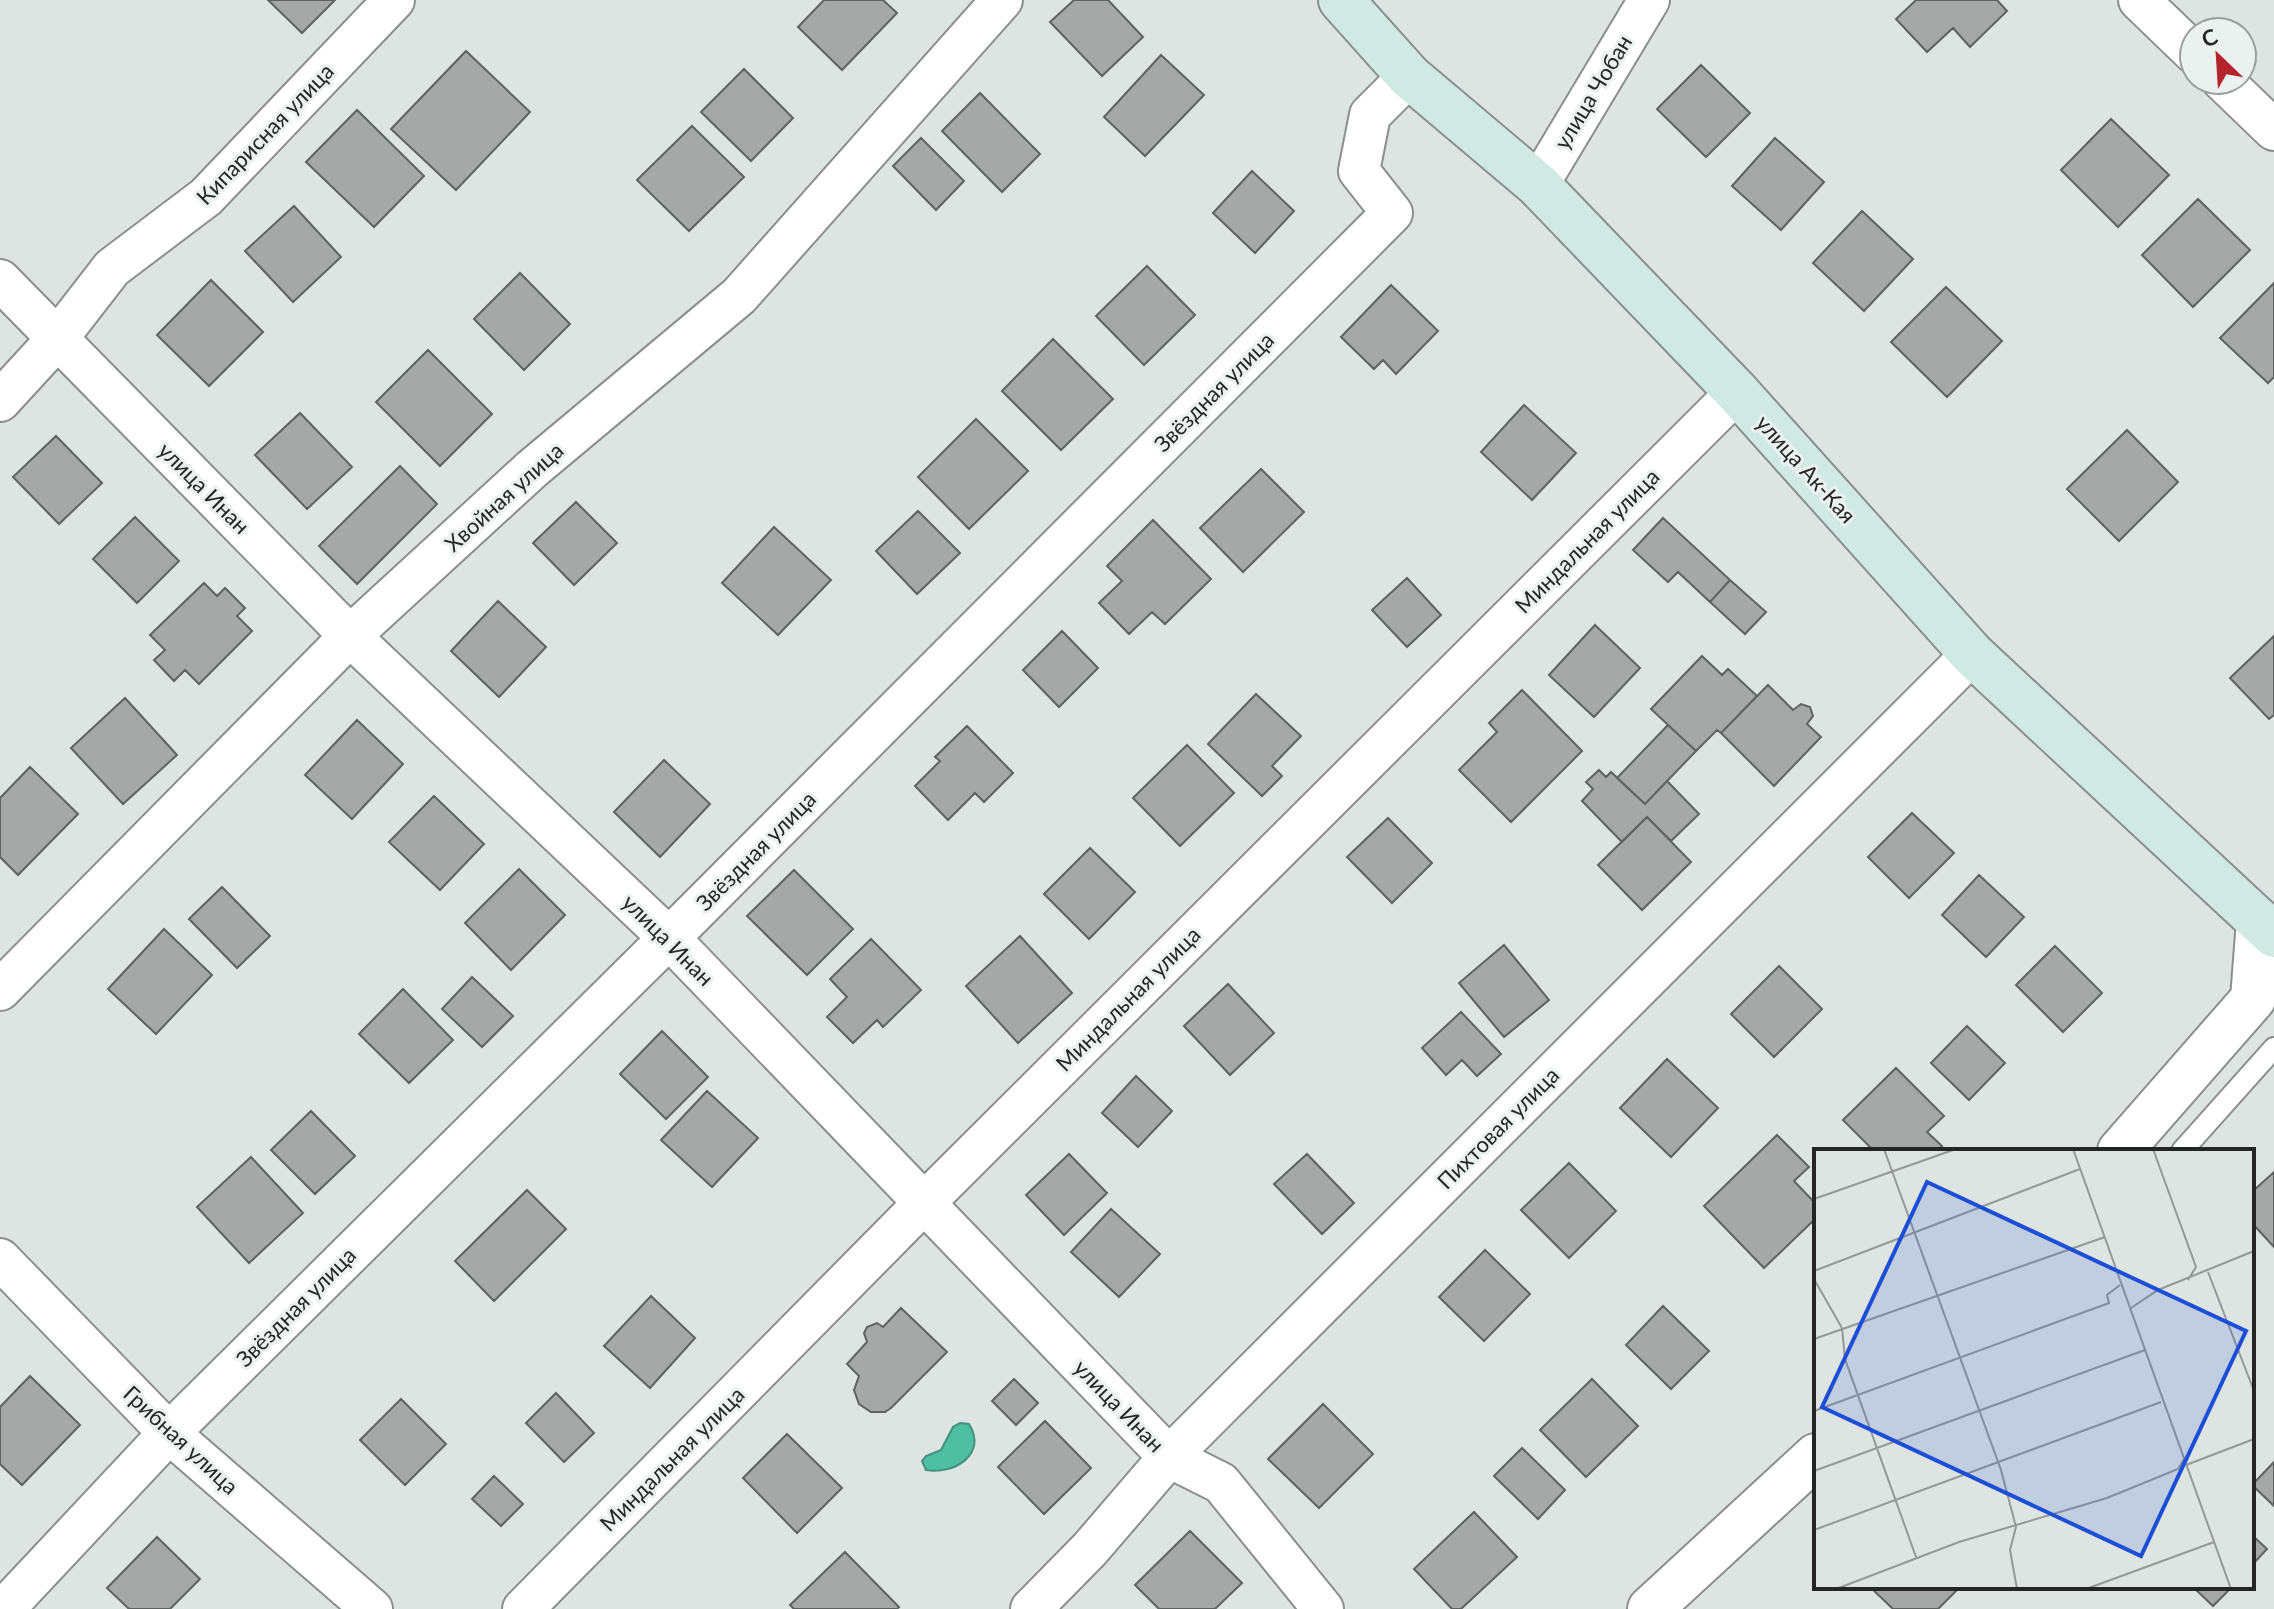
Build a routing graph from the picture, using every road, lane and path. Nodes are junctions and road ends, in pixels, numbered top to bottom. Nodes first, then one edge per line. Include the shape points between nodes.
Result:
1 (394, 0) edge
2 (1002, 0) edge
3 (1341, 0) edge
4 (1649, 0) edge
5 (2139, 0) edge
6 (2178, 38) edge
7 (1409, 76) junction
8 (2239, 96) edge
9 (2274, 130) edge
10 (1538, 185) junction
11 (0, 280) edge
12 (57, 339) junction
13 (1737, 392) junction
14 (0, 401) edge
15 (350, 636) junction
16 (1972, 654) junction
17 (2266, 928) edge
18 (669, 938) junction
19 (0, 990) edge
20 (2274, 1048) edge
21 (2122, 1149) edge
22 (2184, 1149) edge
23 (923, 1204) junction
24 (0, 1259) edge
25 (169, 1433) junction
26 (1169, 1457) junction
27 (1814, 1458) edge
28 (4, 1609) edge
29 (372, 1609) edge
30 (523, 1609) edge
31 (1031, 1609) edge
32 (1323, 1609) edge
33 (1650, 1609) edge

1 - 12 street, Кипарисная улица via 206,197 112,268
2 - 15 street, Хвойная улица via 739,296 532,469
3 - 7 main road, улица Ак-Кая
4 - 10 street, улица Чобан
5 - 6 street
7 - 10 main road, улица Ак-Кая
7 - 18 street, Звёздная улица via 1370,115 1359,171 1392,213
8 - 9 street
10 - 13 main road, улица Ак-Кая
11 - 12 street, улица Инан
12 - 14 street, Кипарисная улица
12 - 15 street, улица Инан
13 - 16 main road, улица Ак-Кая
13 - 23 street, Миндальная улица
15 - 18 street, улица Инан
15 - 19 street, Хвойная улица
16 - 17 main road, улица Ак-Кая
16 - 26 street, Пихтовая улица
17 - 21 street via 2253,999
18 - 23 street, улица Инан
18 - 25 street, Звёздная улица
20 - 22 lane
23 - 26 street, улица Инан
23 - 30 street, Миндальная улица
24 - 25 street, Грибная улица
25 - 28 street, Звёздная улица
25 - 29 street, Грибная улица
26 - 31 street, Пихтовая улица
26 - 32 street, улица Инан via 1221,1483
27 - 33 street

